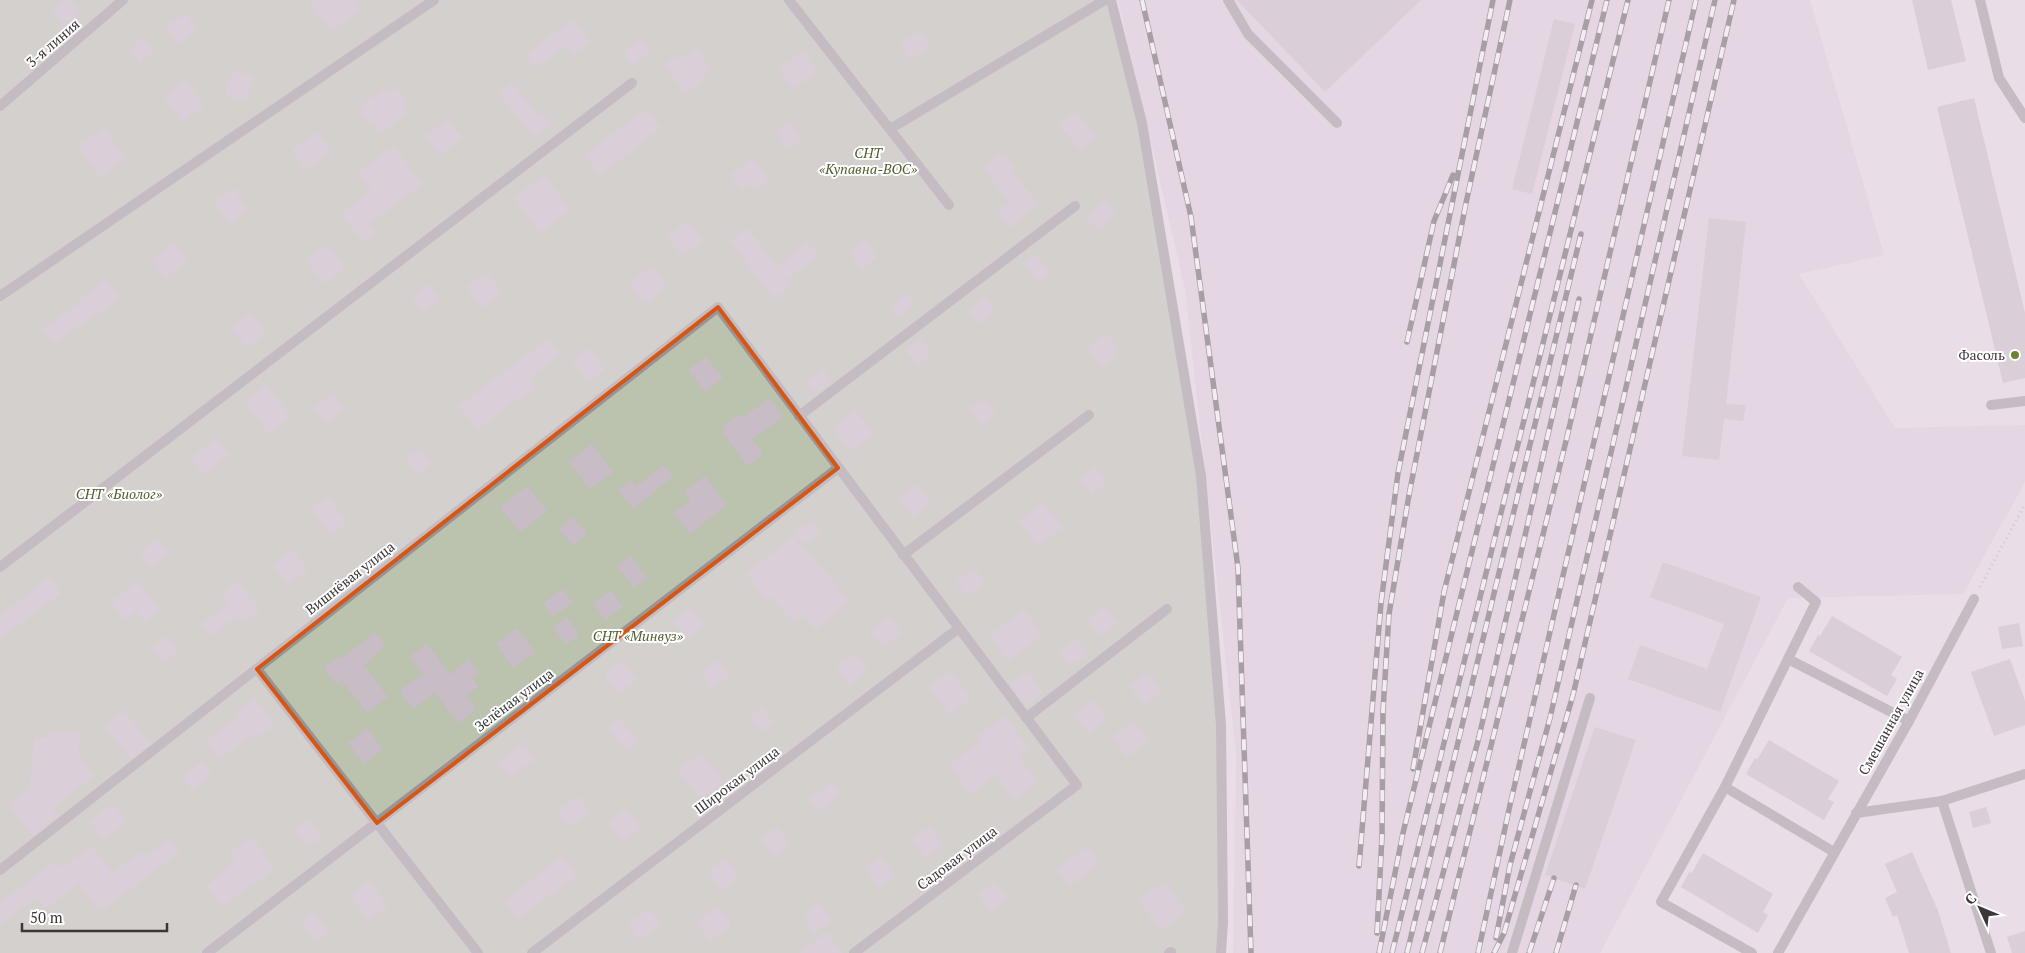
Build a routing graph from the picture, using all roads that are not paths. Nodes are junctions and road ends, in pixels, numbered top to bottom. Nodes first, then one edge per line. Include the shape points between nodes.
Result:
1 (123, 0) edge
2 (434, 0) edge
3 (789, 0) edge
4 (1105, 0) edge
5 (1112, 0) edge
6 (1228, 0) edge
7 (1980, 0) edge
8 (632, 83) dead end
9 (0, 106) edge
10 (2025, 118) edge
11 (1338, 123) dead end
12 (890, 129) junction
13 (949, 205) dead end
14 (1075, 206) dead end
15 (0, 296) edge
16 (2025, 401) edge
17 (1991, 405) dead end
18 (1089, 415) dead end
19 (800, 416) junction
20 (838, 468) junction
21 (904, 554) junction
22 (0, 567) edge
23 (1798, 587) dead end
24 (1974, 600) road end
25 (1167, 609) dead end
26 (959, 628) junction
27 (1788, 659) junction
28 (257, 669) junction
29 (1590, 698) dead end
30 (1026, 718) junction
31 (1908, 721) junction
32 (2025, 774) edge
33 (1724, 787) junction
34 (1942, 801) junction
35 (1856, 813) junction
36 (377, 822) junction
37 (1834, 852) junction
38 (0, 870) edge
39 (206, 953) edge
40 (478, 953) edge
41 (532, 953) edge
42 (854, 953) edge
43 (1221, 953) edge
44 (1512, 953) edge
45 (1752, 953) edge
46 (1778, 953) edge
47 (1991, 953) edge

1 - 9 street, 3-я линия
2 - 15 street
3 - 12 street
4 - 12 street
5 - 43 street via 1142,123 1201,476 1221,725
6 - 11 street via 1248,34
7 - 10 street via 1999,78
8 - 22 street
12 - 13 street
14 - 19 street
16 - 17 street
18 - 21 street
19 - 20 street
19 - 28 street, Вишнёвая улица via 718,307
20 - 21 street
20 - 36 street, Зелёная улица
21 - 26 street
23 - 27 street via 1816,602
24 - 31 street, Смешанная улица
25 - 30 street
26 - 30 street
26 - 41 street, Широкая улица
27 - 31 street
27 - 33 street
28 - 36 street
28 - 38 street, Вишнёвая улица
29 - 44 street
30 - 42 street, Садовая улица via 1077,785
31 - 35 street, Смешанная улица
32 - 34 street
33 - 37 street
33 - 45 street via 1661,902
34 - 35 street
34 - 47 street
35 - 37 street, Смешанная улица
36 - 39 street, Зелёная улица
36 - 40 street
37 - 46 street, Смешанная улица

